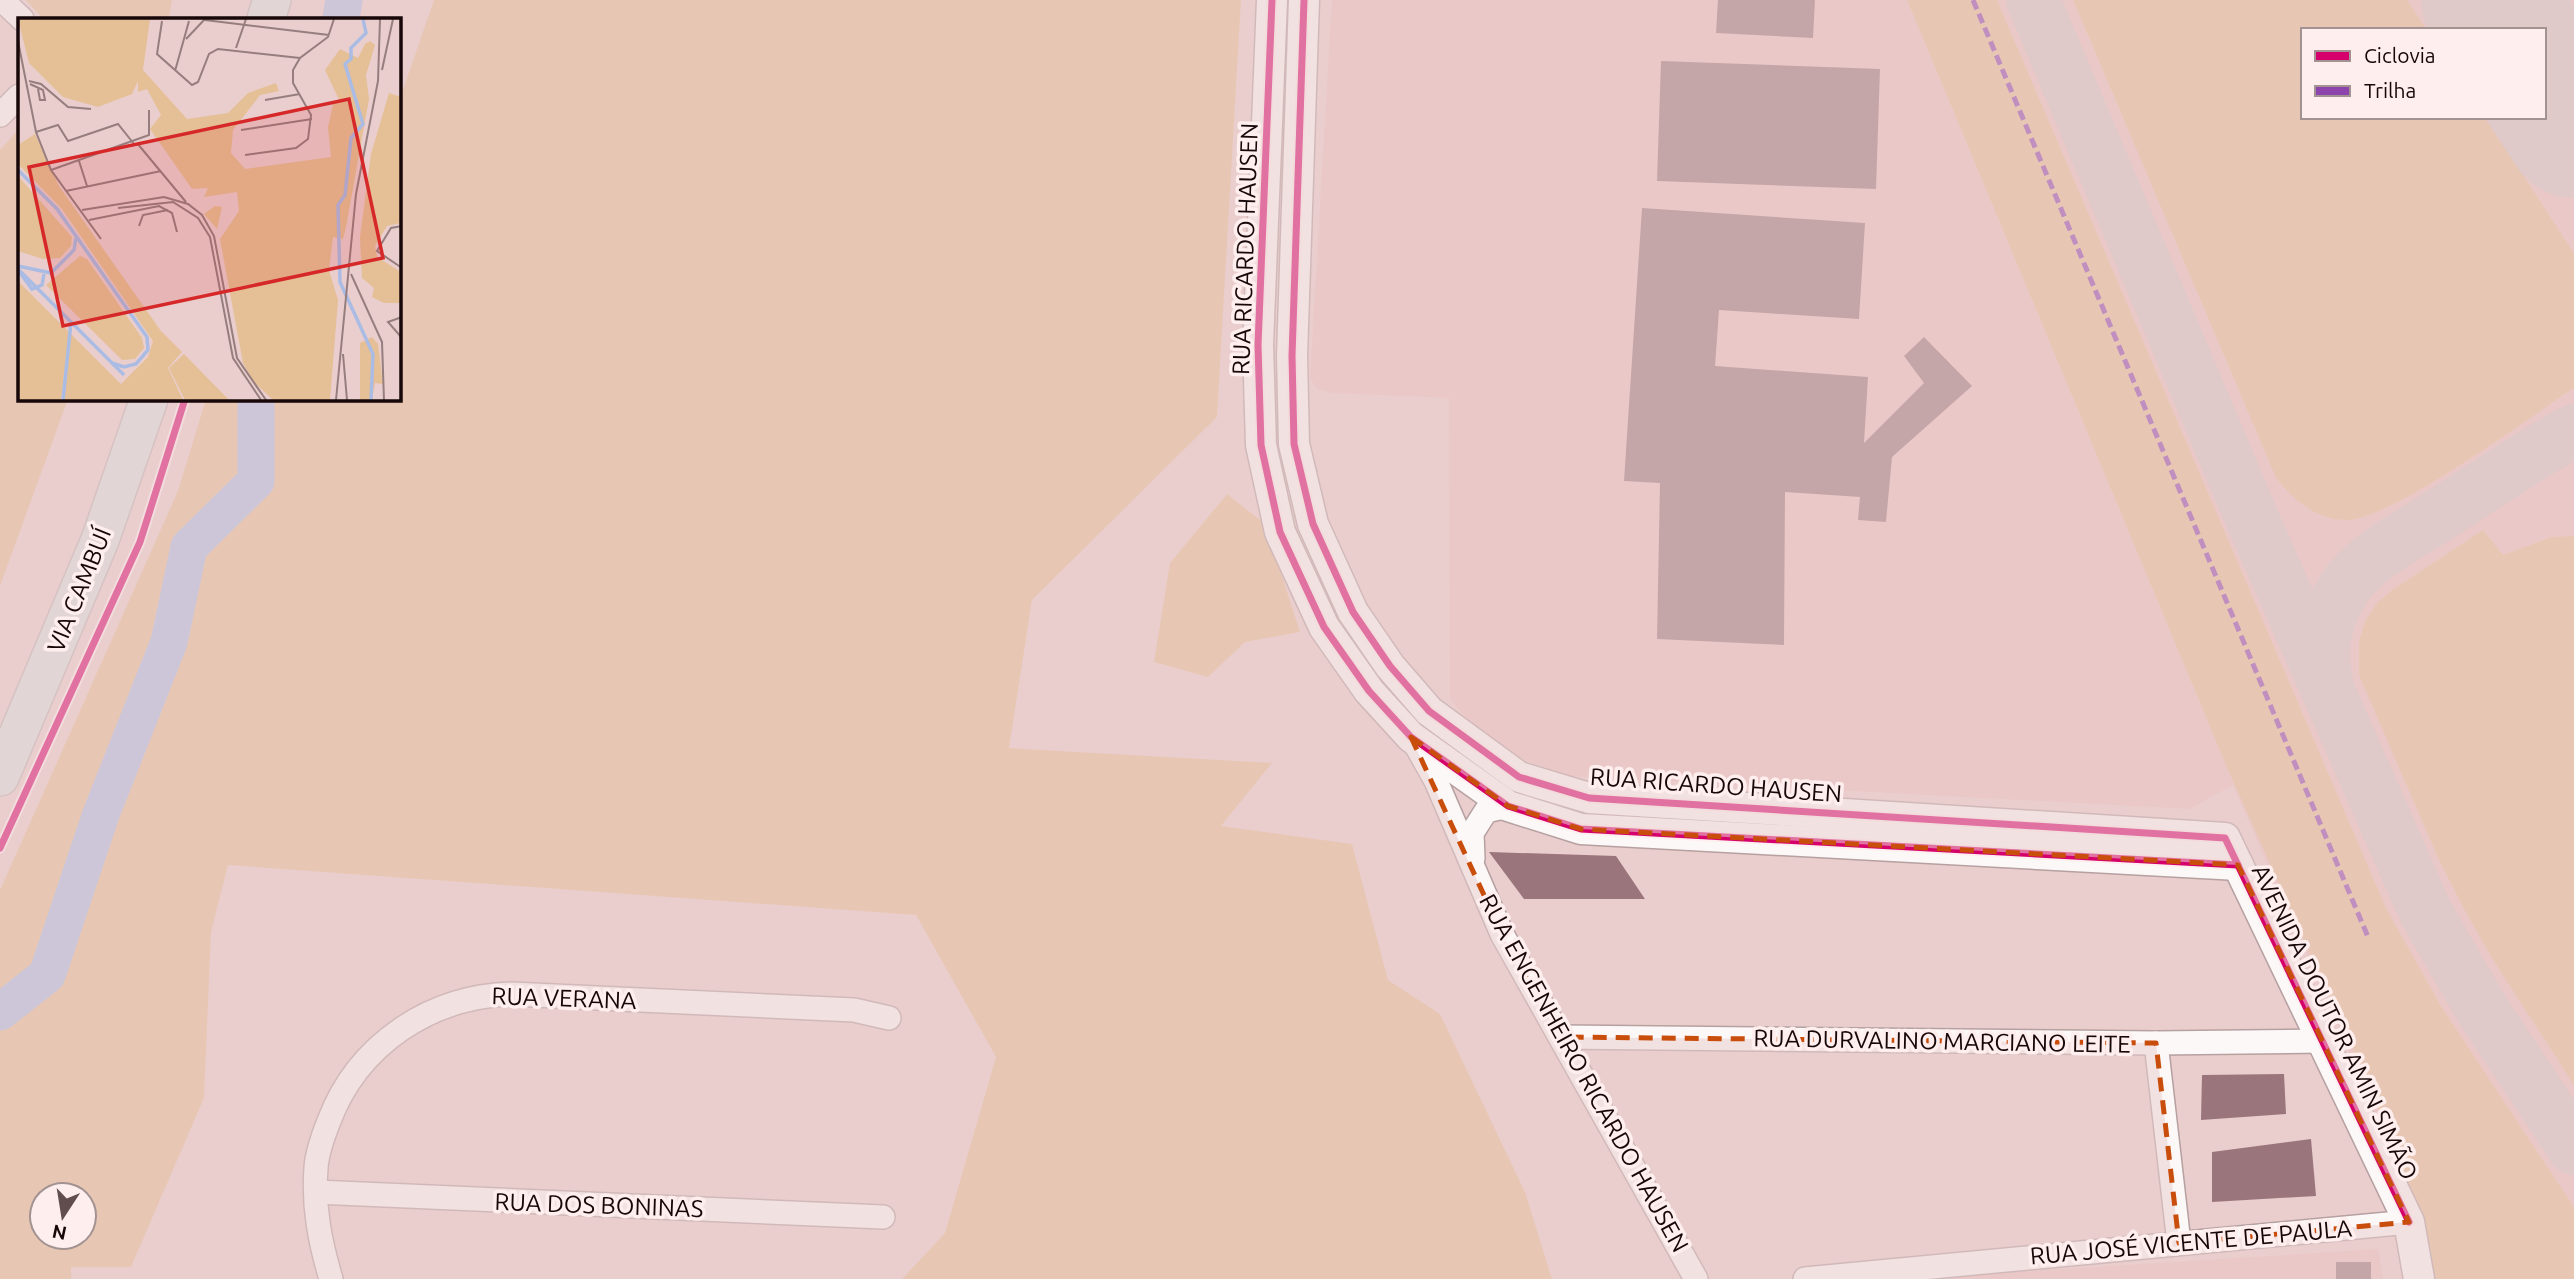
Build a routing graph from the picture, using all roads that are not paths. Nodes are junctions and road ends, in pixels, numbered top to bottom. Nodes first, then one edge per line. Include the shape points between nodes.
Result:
1 (2, 0) edge
2 (265, 0) edge
3 (272, 0) edge
4 (1272, 0) edge
5 (1304, 0) edge
6 (21, 18) edge
7 (264, 18) edge
8 (264, 18) edge
9 (18, 97) edge
10 (0, 115) edge
11 (148, 401) edge
12 (1411, 737) junction
13 (0, 777) edge
14 (1508, 806) junction
15 (2225, 838) joint
16 (1473, 865) junction
17 (2238, 865) junction
18 (889, 1018) dead end
19 (1560, 1037) junction
20 (2324, 1041) junction
21 (2157, 1043) junction
22 (316, 1192) junction
23 (883, 1217) dead end
24 (2409, 1222) junction
25 (2179, 1243) junction
26 (331, 1279) edge
27 (1696, 1279) edge
28 (1805, 1279) edge
29 (2419, 1279) edge

1 - 6 street
2 - 7 street
3 - 8 main road
4 - 12 street, RUA RICARDO HAUSEN via 1258,345 1261,445 1280,531 1324,627 1369,691
5 - 15 street, RUA RICARDO HAUSEN via 1292,356 1294,444 1312,524 1353,612 1390,666 1429,711 1519,777 1589,798
9 - 10 street
11 - 13 main road, VIA CAMBUÍ via 100,540
12 - 14 street, RUA RICARDO HAUSEN
12 - 16 street, RUA ENGENHEIRO RICARDO HAUSEN
14 - 16 street, RUA ENGENHEIRO RICARDO HAUSEN via 1486,811 1472,833
14 - 17 street, RUA RICARDO HAUSEN via 1581,829
15 - 17 street, AVENIDA DOUTOR AMIN SIMÃO
16 - 19 street, RUA ENGENHEIRO RICARDO HAUSEN via 1502,934
17 - 20 street, AVENIDA DOUTOR AMIN SIMÃO
18 - 22 street, RUA VERANA via 853,1010 512,994 485,994 457,1002 426,1012 400,1029 349,1082 320,1146
19 - 21 street, RUA DURVALINO MARCIANO LEITE
19 - 27 street, RUA ENGENHEIRO RICARDO HAUSEN
20 - 21 street, RUA DURVALINO MARCIANO LEITE
20 - 24 street, AVENIDA DOUTOR AMIN SIMÃO
21 - 25 street
22 - 23 street, RUA DOS BONINAS
22 - 26 street, RUA VERANA via 315,1220
24 - 25 street, RUA JOSÉ VICENTE DE PAULA
24 - 29 street, AVENIDA DOUTOR AMIN SIMÃO
25 - 28 street, RUA JOSÉ VICENTE DE PAULA

